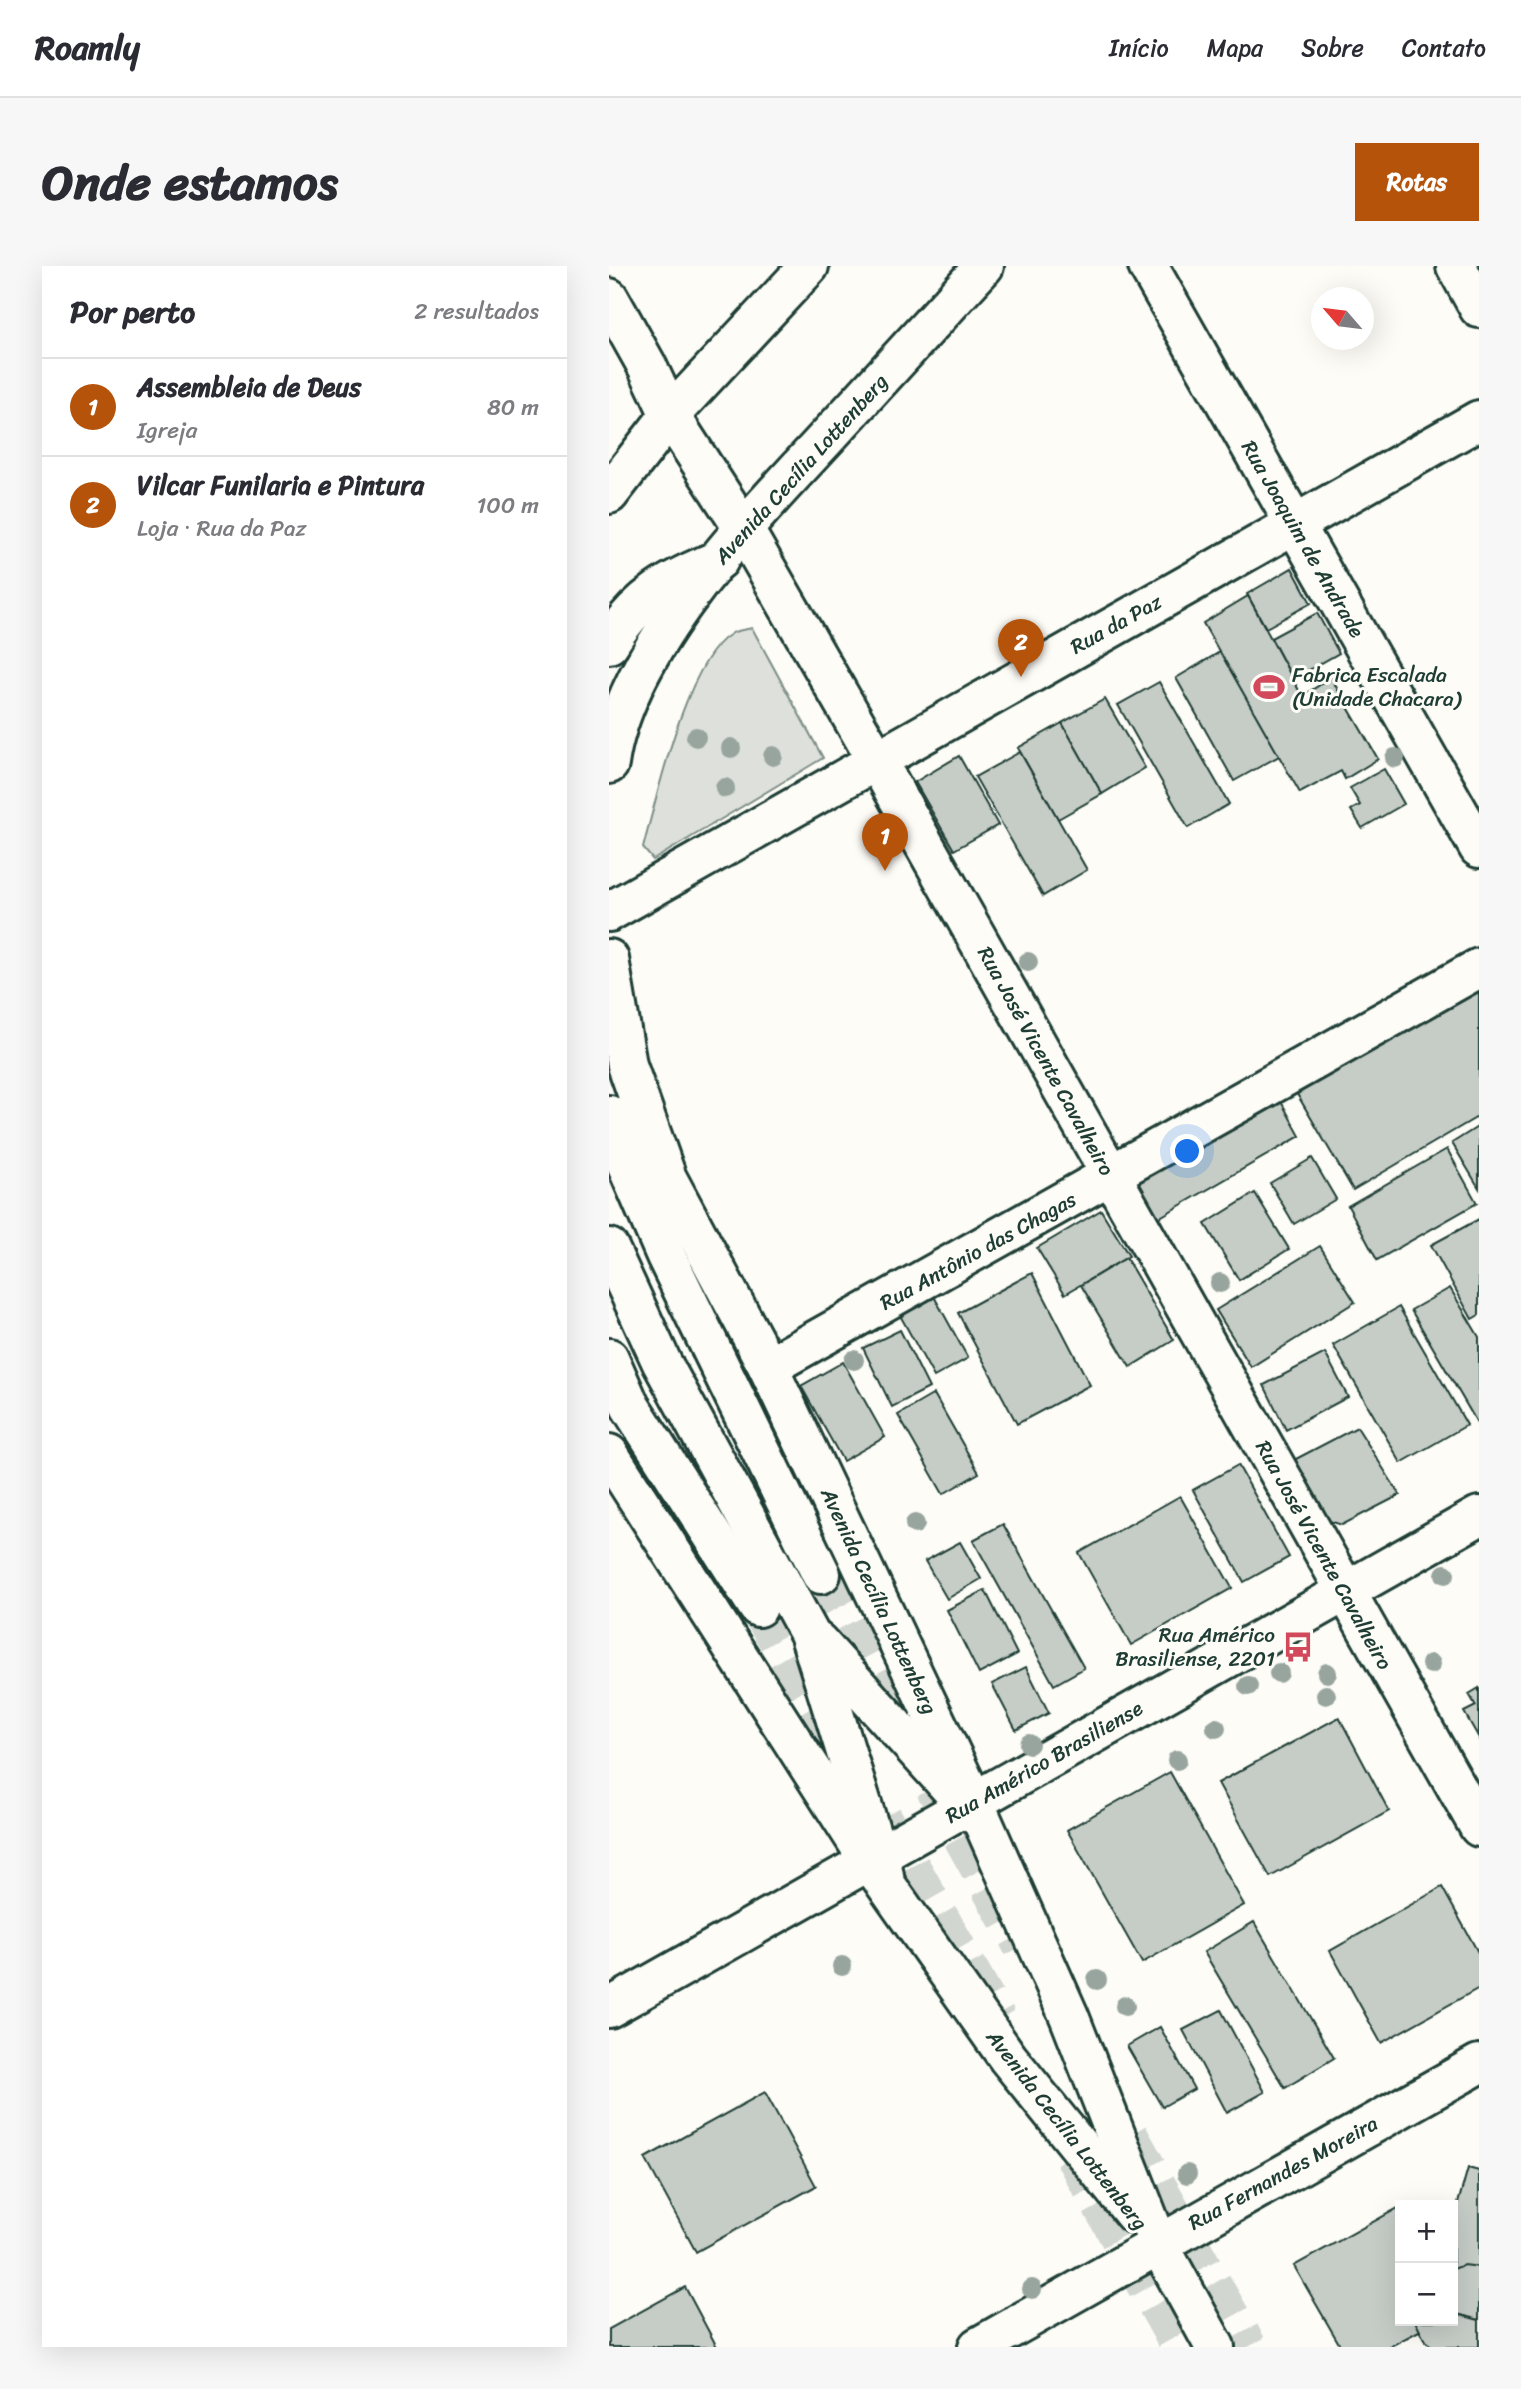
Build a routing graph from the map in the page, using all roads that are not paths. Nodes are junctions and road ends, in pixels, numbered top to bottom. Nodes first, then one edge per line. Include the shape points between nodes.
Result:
1 (809, 266) edge
2 (984, 266) edge
3 (1148, 266) edge
4 (1455, 266) edge
5 (609, 298) edge
6 (1479, 308) edge
7 (670, 415) junction
8 (1479, 420) edge
9 (612, 478) edge
10 (1295, 523) junction
11 (743, 528) junction
12 (719, 560) junction
13 (609, 643) edge
14 (610, 749) edge
15 (876, 759) junction
16 (1479, 848) edge
17 (609, 912) edge
18 (609, 959) edge
19 (1479, 968) edge
20 (609, 1115) edge
21 (1111, 1178) junction
22 (609, 1248) edge
23 (609, 1358) edge
24 (768, 1367) junction
25 (610, 1456) edge
26 (1479, 1516) edge
27 (821, 1574) tunnel mouth
28 (1343, 1591) junction
29 (758, 1607) tunnel mouth
30 (809, 1633) junction
31 (975, 1810) junction
32 (1479, 1827) edge
33 (879, 1869) junction
34 (609, 2008) edge
35 (1479, 2064) edge
36 (1158, 2244) junction
37 (978, 2347) edge
38 (1215, 2347) edge

1 - 7 street
2 - 11 street, Avenida Cecília Lottenberg
3 - 10 street, Rua Joaquim de Andrade
4 - 6 street
5 - 7 street, Rua José Vicente Cavalheiro
7 - 9 street
7 - 11 street, Rua José Vicente Cavalheiro
8 - 10 street, Rua da Paz
10 - 15 street, Rua da Paz
10 - 16 street, Rua Joaquim de Andrade
11 - 12 street, Avenida Cecília Lottenberg
11 - 15 street, Rua José Vicente Cavalheiro
12 - 13 street via 676,577 638,604
12 - 14 street, Avenida Cecília Lottenberg via 664,635 632,691
15 - 17 street, Rua da Paz
15 - 21 street, Rua José Vicente Cavalheiro
18 - 24 street, Avenida Cecília Lottenberg via 627,1065 667,1178
19 - 21 street, Rua Antônio das Chagas
20 - 27 street via 666,1256
21 - 24 street, Rua Antônio das Chagas
21 - 28 street, Rua José Vicente Cavalheiro
22 - 30 street via 662,1363
23 - 29 street via 630,1406
24 - 31 street, Avenida Cecília Lottenberg
25 - 33 street, Avenida Cecília Lottenberg
26 - 28 street, Rua Américo Brasiliense
28 - 31 street, Rua Américo Brasiliense
28 - 32 street, Rua José Vicente Cavalheiro
30 - 31 street
30 - 33 street
31 - 33 street, Rua Américo Brasiliense
31 - 36 street, Avenida Cecília Lottenberg via 1069,2016
33 - 34 street, Rua Américo Brasiliense
33 - 36 street, Avenida Cecília Lottenberg via 1008,2058
35 - 36 street, Rua Fernandes Moreira
36 - 37 street, Rua Fernandes Moreira
36 - 38 street, Avenida Cecília Lottenberg

